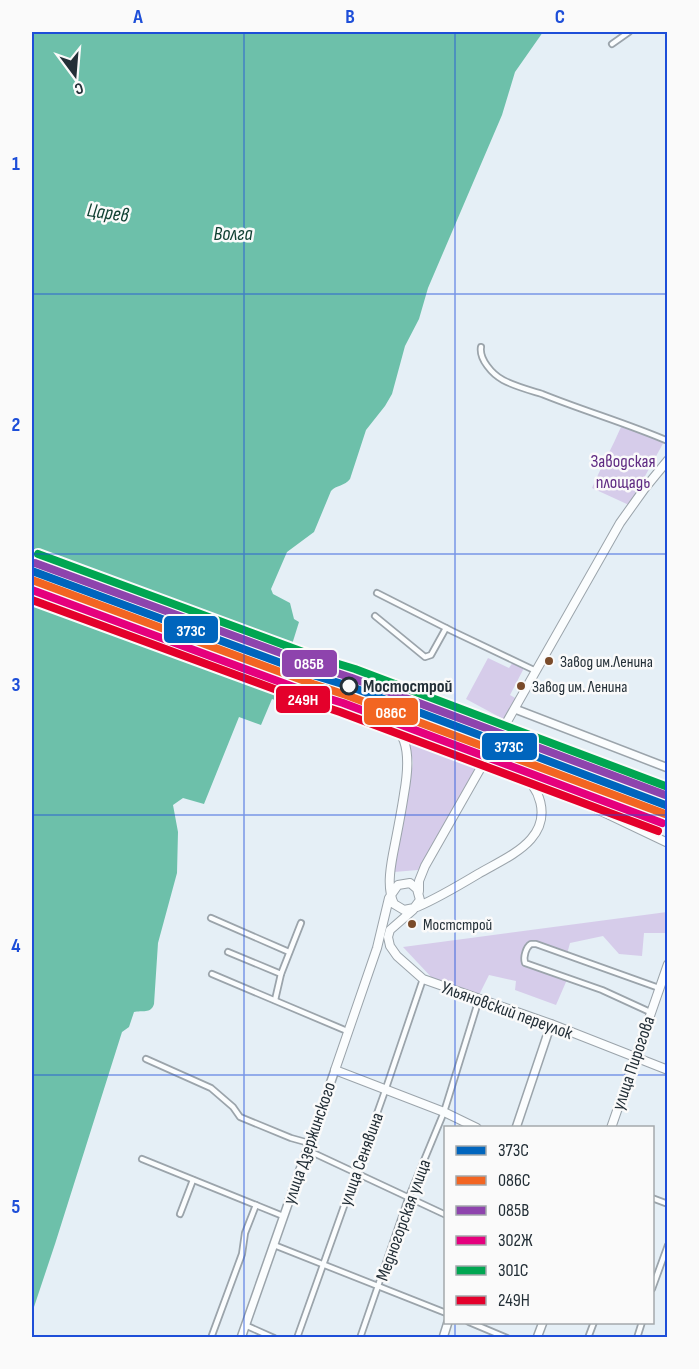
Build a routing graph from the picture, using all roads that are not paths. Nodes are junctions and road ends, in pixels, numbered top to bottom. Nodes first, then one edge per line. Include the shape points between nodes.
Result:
1 (629, 32) edge
2 (612, 44) dead end
3 (481, 347) dead end
4 (668, 441) edge
5 (668, 459) edge
6 (32, 576) edge
7 (377, 593) dead end
8 (375, 616) dead end
9 (446, 628) junction
10 (536, 671) junction
11 (368, 703) junction
12 (515, 709) junction
13 (668, 768) edge
14 (519, 772) junction
15 (668, 843) edge
16 (425, 866) junction
17 (405, 883) junction
18 (419, 892) junction
19 (391, 893) junction
20 (415, 908) junction
21 (211, 918) dead end
22 (300, 923) dead end
23 (390, 930) junction
24 (377, 948) junction
25 (228, 952) dead end
26 (289, 952) junction
27 (668, 964) edge
28 (212, 974) dead end
29 (281, 974) junction
30 (423, 979) junction
31 (659, 988) junction
32 (479, 999) junction
33 (275, 1000) junction
34 (650, 1011) junction
35 (551, 1024) junction
36 (347, 1031) junction
37 (634, 1058) junction
38 (146, 1059) dead end
39 (335, 1070) junction
40 (668, 1070) edge
41 (385, 1091) junction
42 (444, 1112) junction
43 (473, 1126) edge
44 (517, 1126) edge
45 (612, 1126) edge
46 (308, 1146) junction
47 (142, 1159) dead end
48 (355, 1172) junction
49 (193, 1180) junction
50 (408, 1199) junction
51 (256, 1205) junction
52 (180, 1214) dead end
53 (444, 1214) edge
54 (283, 1216) junction
55 (273, 1245) junction
56 (668, 1245) edge
57 (324, 1263) junction
58 (654, 1284) edge
59 (378, 1286) junction
60 (444, 1312) edge
61 (472, 1324) edge
62 (543, 1324) edge
63 (594, 1324) edge
64 (245, 1325) junction
65 (212, 1338) edge
66 (241, 1338) edge
67 (274, 1338) edge
68 (297, 1338) edge
69 (360, 1338) edge
70 (507, 1338) edge
71 (537, 1338) edge
72 (588, 1338) edge

1 - 2 street
3 - 4 street via 481,356 503,380
5 - 10 main road via 620,523
6 - 11 main road via 266,661
7 - 9 street
8 - 9 street via 425,657 431,655
9 - 10 street
10 - 12 main road
11 - 14 main road, bridge
11 - 19 main road, улица Дзержинского via 392,720 408,751 408,773 391,865
12 - 13 main road
12 - 16 main road
14 - 15 main road
14 - 20 main road via 531,782 540,800 541,821 532,838 515,852
16 - 17 main road
16 - 18 main road
17 - 18 main road
17 - 19 main road
18 - 20 main road
19 - 20 main road via 396,907
19 - 24 main road, улица Дзержинского
20 - 23 main road
21 - 26 street
22 - 26 street
23 - 24 street
23 - 30 main road, Ульяновский переулок via 390,946
24 - 36 main road, улица Дзержинского
25 - 29 street
26 - 29 street
27 - 31 main road, улица Пирогова
28 - 33 street
29 - 33 street
30 - 32 main road, Ульяновский переулок
30 - 41 street, улица Сенявина
31 - 34 main road, улица Пирогова
31 - 34 street via 536,944 528,946 525,963
32 - 35 main road, Ульяновский переулок
32 - 42 street, Медногорская улица
33 - 36 street
34 - 37 main road, улица Пирогова
35 - 37 main road, Ульяновский переулок
35 - 44 main road
36 - 39 main road, улица Дзержинского
37 - 40 main road, Ульяновский переулок
37 - 45 main road, улица Пирогова
38 - 46 street via 211,1088 240,1117
39 - 41 main road
39 - 46 main road, улица Дзержинского
41 - 42 main road
41 - 48 street, улица Сенявина
42 - 43 main road
42 - 50 street, Медногорская улица
46 - 48 street
46 - 54 main road, улица Дзержинского
47 - 49 street
48 - 50 street
48 - 57 street, улица Сенявина
49 - 51 street
49 - 52 street
50 - 53 street
50 - 59 street, Медногорская улица
51 - 54 street
51 - 65 street
54 - 55 main road, улица Дзержинского
55 - 57 street
55 - 64 main road, улица Дзержинского
56 - 58 street
57 - 59 street
57 - 68 street, улица Сенявина
59 - 60 street
59 - 69 street, Медногорская улица
61 - 70 street
62 - 71 main road
63 - 72 street
64 - 66 main road, улица Дзержинского
64 - 67 street

